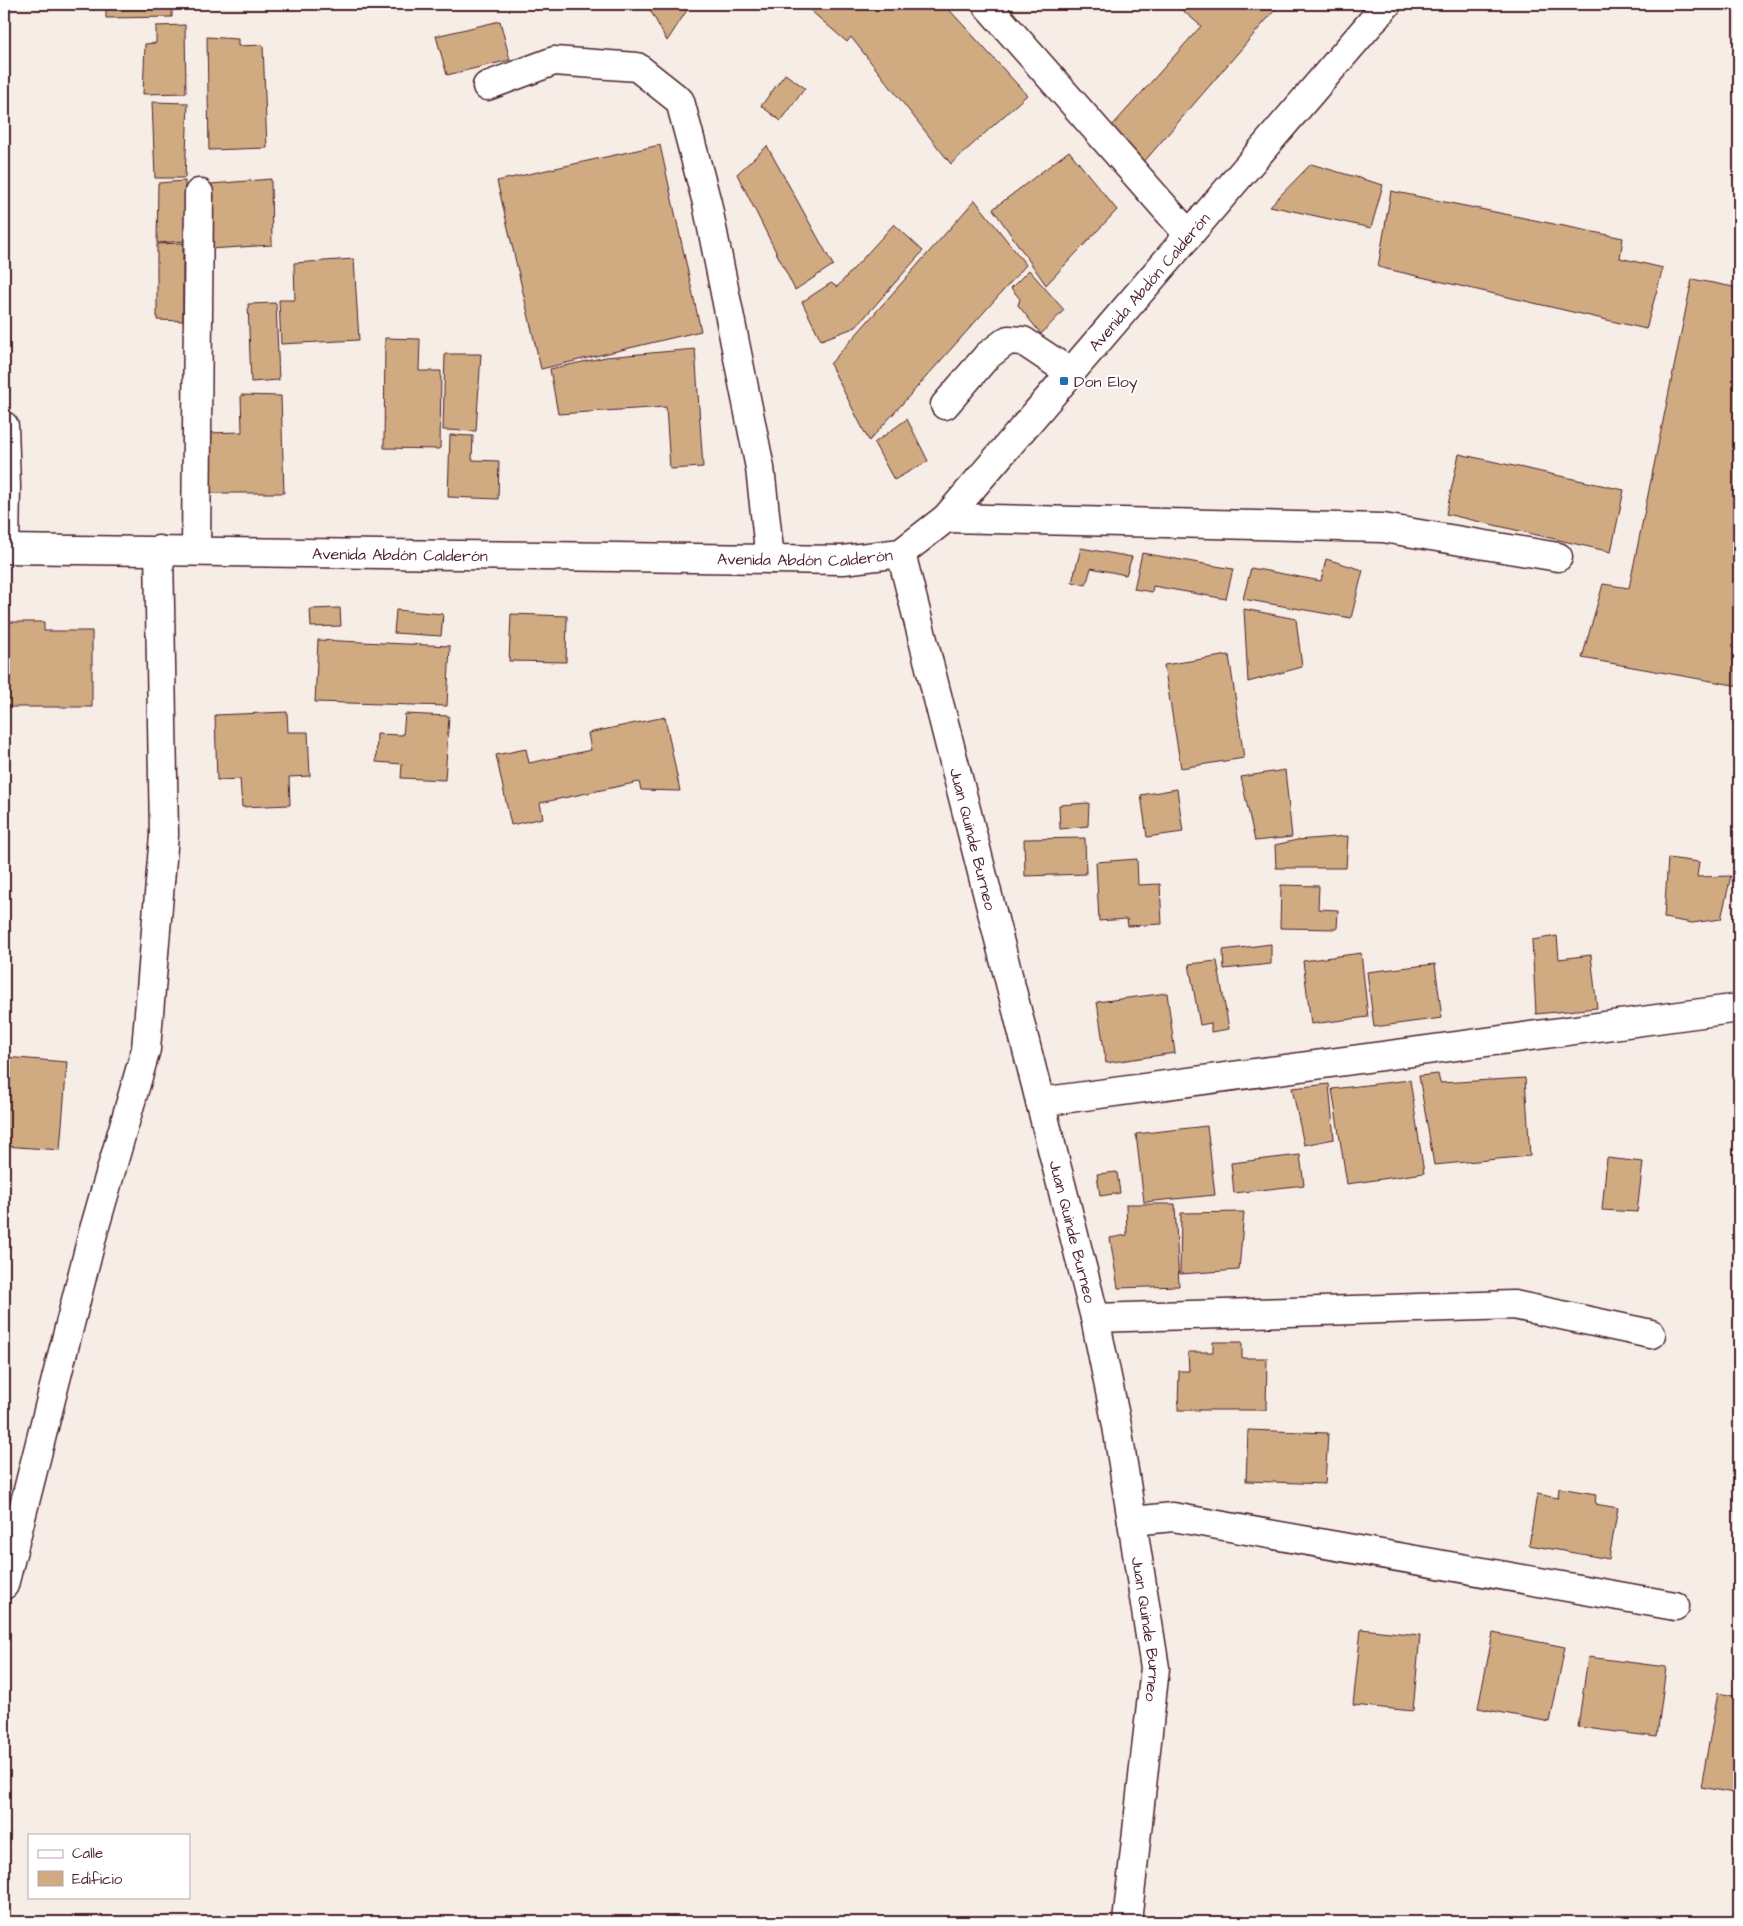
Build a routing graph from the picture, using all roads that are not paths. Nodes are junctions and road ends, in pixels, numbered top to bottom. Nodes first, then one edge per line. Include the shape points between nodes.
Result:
1 (986, 4) edge
2 (1387, 4) edge
3 (487, 86) dead end
4 (199, 193) dead end
5 (1189, 236) junction
6 (1071, 373) junction
7 (944, 405) dead end
8 (4, 426) edge
9 (946, 518) junction
10 (4, 549) edge
11 (159, 550) junction
12 (196, 550) junction
13 (900, 553) junction
14 (1558, 556) dead end
15 (770, 558) junction
16 (1739, 1008) edge
17 (1040, 1102) junction
18 (1095, 1318) junction
19 (1651, 1334) dead end
20 (1132, 1521) junction
21 (4, 1585) edge
22 (1675, 1606) dead end
23 (1127, 1922) edge

1 - 5 street
2 - 5 street, Avenida Abdón Calderón
3 - 15 street via 554,61 637,67 680,101 707,203 758,459
4 - 12 street
5 - 6 street, Avenida Abdón Calderón
6 - 7 street via 1023,341 1008,340 987,356
6 - 9 street, Avenida Abdón Calderón
8 - 10 street
9 - 13 street, Avenida Abdón Calderón
9 - 14 street via 1383,528
10 - 11 street, Avenida Abdón Calderón
11 - 12 street, Avenida Abdón Calderón
11 - 21 street via 164,835 146,1049 93,1233
12 - 15 street, Avenida Abdón Calderón
13 - 15 street, Avenida Abdón Calderón via 843,560
13 - 17 street, Juan Quinde Burneo
16 - 17 street
17 - 18 street, Juan Quinde Burneo
18 - 19 street via 1514,1306
18 - 20 street, Juan Quinde Burneo
20 - 22 street via 1173,1517
20 - 23 street, Juan Quinde Burneo via 1155,1668

